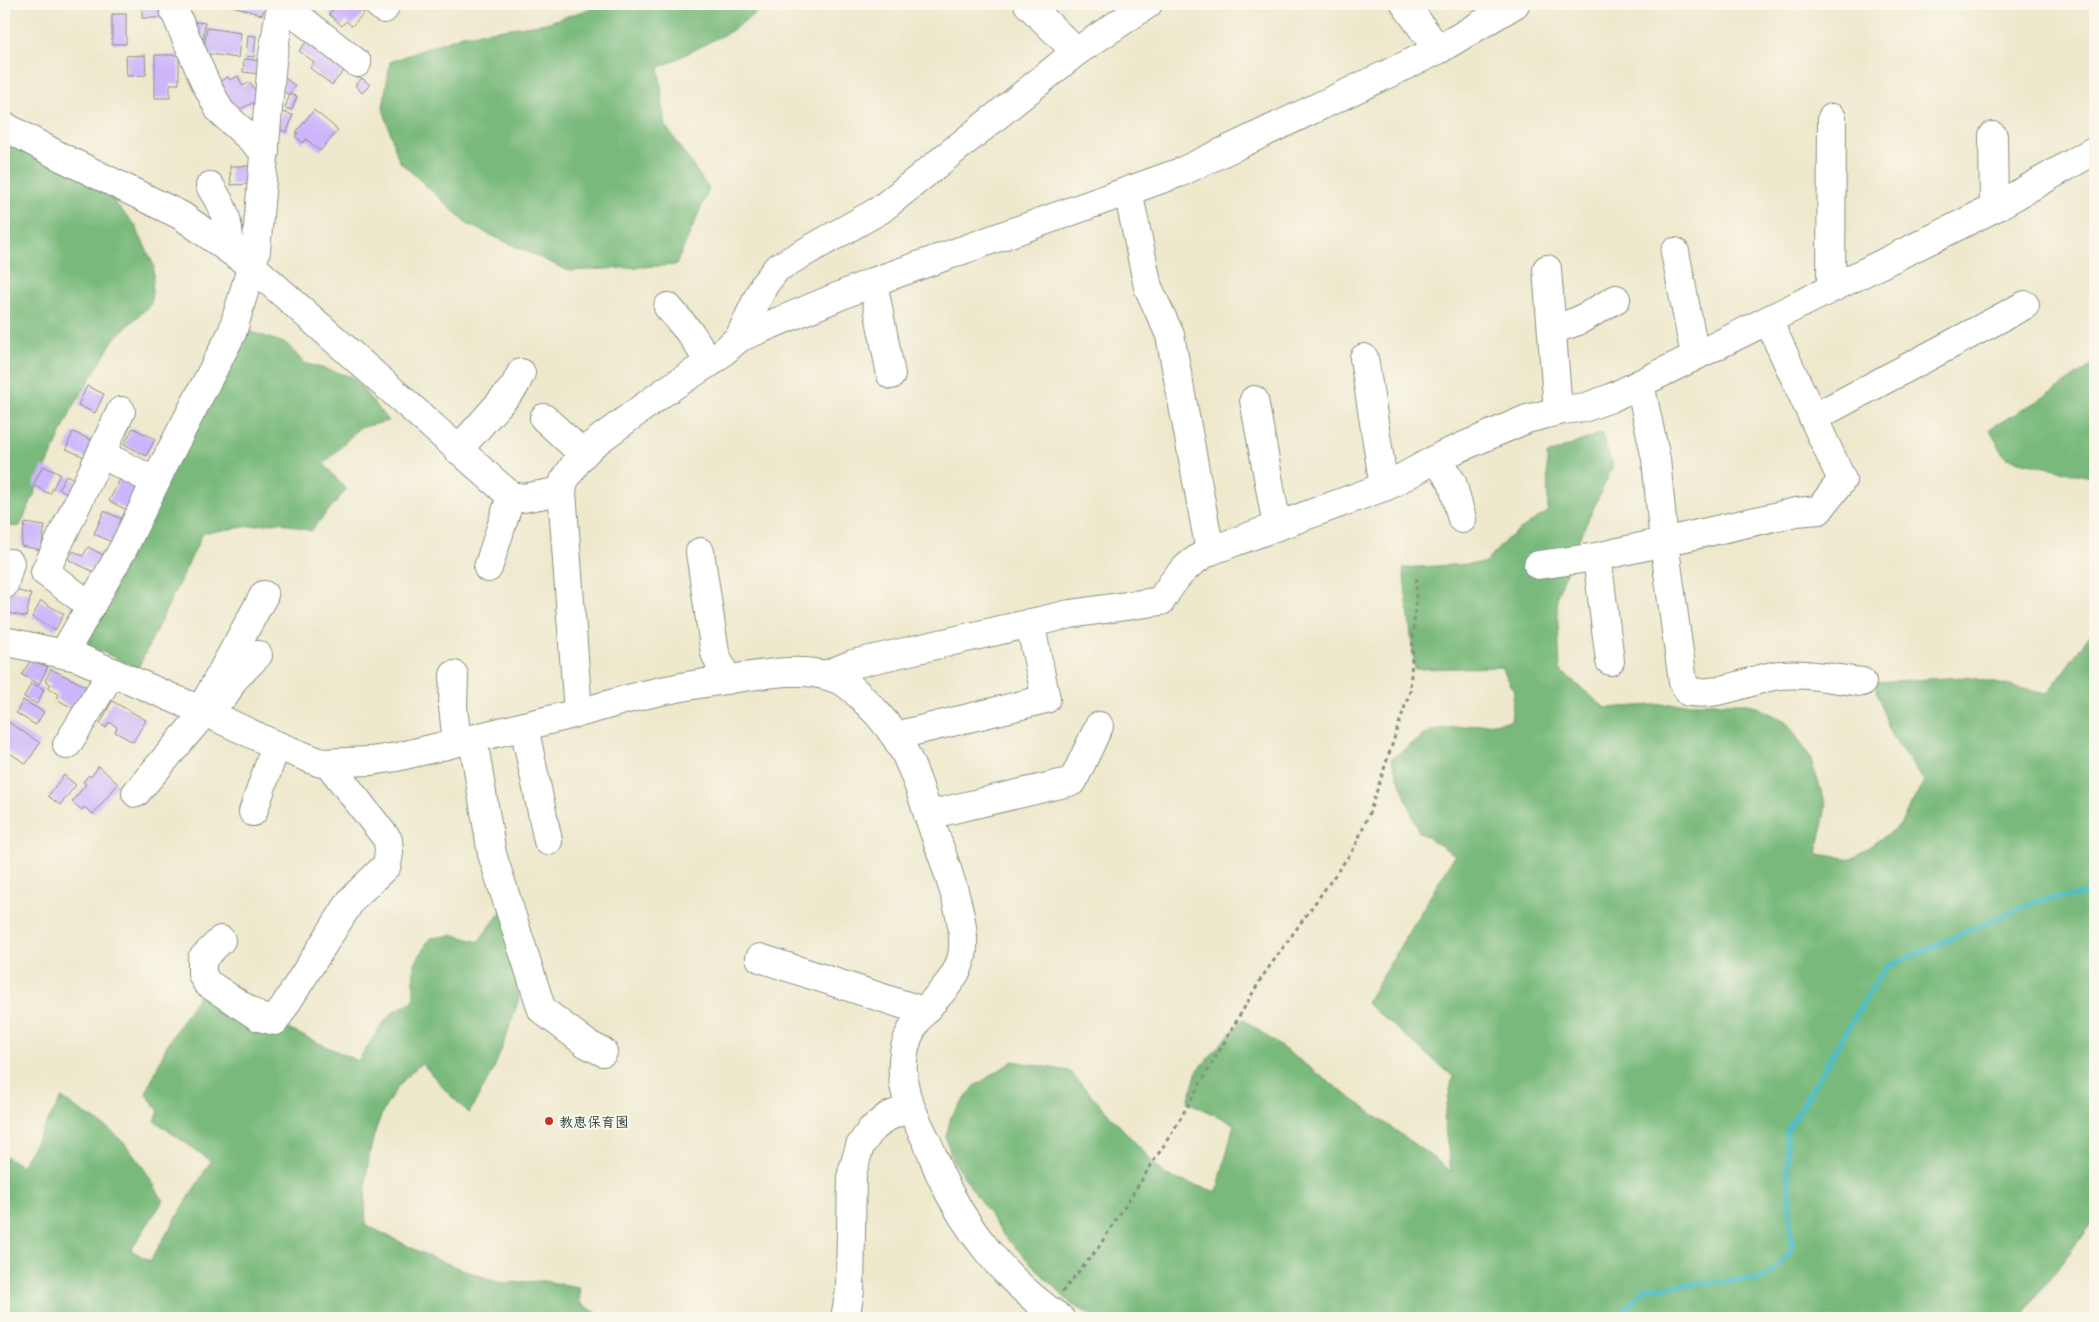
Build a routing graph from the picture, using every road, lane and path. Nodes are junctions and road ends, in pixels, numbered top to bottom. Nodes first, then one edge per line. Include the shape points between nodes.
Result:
1 (175, 4) edge
2 (282, 4) edge
3 (1028, 4) edge
4 (1148, 4) edge
5 (1404, 4) edge
6 (1515, 4) edge
7 (1438, 50) junction
8 (1076, 52) junction
9 (357, 64) dead end
10 (1832, 118) dead end
11 (4, 126) edge
12 (1992, 136) dead end
13 (2095, 150) edge
14 (265, 152) junction
15 (210, 186) dead end
16 (1128, 191) junction
17 (1994, 208) junction
18 (230, 250) junction
19 (1675, 252) dead end
20 (253, 267) junction
21 (1547, 269) dead end
22 (873, 282) junction
23 (1831, 288) junction
24 (1616, 299) dead end
25 (2025, 305) dead end
26 (668, 307) dead end
27 (1768, 320) junction
28 (1552, 330) junction
29 (739, 338) junction
30 (1695, 356) junction
31 (1364, 358) dead end
32 (710, 363) junction
33 (521, 373) dead end
34 (891, 375) dead end
35 (1640, 384) junction
36 (1254, 400) dead end
37 (121, 411) dead end
38 (1558, 411) junction
39 (544, 418) dead end
40 (1813, 418) junction
41 (458, 450) junction
42 (101, 454) junction
43 (583, 454) junction
44 (1436, 459) junction
45 (156, 482) junction
46 (1384, 486) junction
47 (562, 491) junction
48 (511, 496) junction
49 (1462, 520) dead end
50 (1277, 526) junction
51 (1664, 542) junction
52 (1210, 551) junction
53 (700, 552) dead end
54 (1596, 557) junction
55 (1538, 564) dead end
56 (488, 568) dead end
57 (1417, 575) dead end
58 (264, 595) dead end
59 (91, 606) junction
60 (1030, 623) junction
61 (4, 640) edge
62 (64, 653) junction
63 (258, 655) dead end
64 (1610, 661) dead end
65 (112, 672) junction
66 (454, 675) dead end
67 (825, 675) junction
68 (727, 680) junction
69 (1862, 682) dead end
70 (578, 712) junction
71 (207, 713) junction
72 (524, 726) junction
73 (1099, 726) dead end
74 (895, 736) junction
75 (465, 740) junction
76 (67, 745) dead end
77 (276, 745) junction
78 (328, 763) junction
79 (136, 794) dead end
80 (253, 812) dead end
81 (928, 815) junction
82 (548, 840) dead end
83 (221, 940) dead end
84 (760, 958) dead end
85 (922, 1011) junction
86 (603, 1052) dead end
87 (909, 1108) junction
88 (1054, 1314) edge
89 (845, 1318) edge

1 - 14 street via 174,10 220,111
2 - 9 street
2 - 14 street via 272,61
3 - 8 street
4 - 8 street
5 - 7 street
6 - 7 street
7 - 16 street via 1181,172
8 - 29 street via 880,210 777,268 764,284
10 - 23 street
11 - 18 street via 182,216
12 - 17 street
13 - 17 street
14 - 20 street
15 - 18 street via 223,206
16 - 22 street
16 - 52 street via 1148,287 1170,334
17 - 23 street
18 - 20 street
19 - 30 street
20 - 41 street
20 - 45 street via 232,333
21 - 28 street
22 - 29 street
22 - 34 street
23 - 27 street
24 - 28 street via 1578,321
25 - 40 street
26 - 32 street
27 - 30 street
27 - 40 street
28 - 38 street
29 - 32 street
30 - 35 street
31 - 46 street
32 - 43 street via 640,410
33 - 41 street via 514,387
35 - 38 street via 1586,407
35 - 51 street via 1656,459
36 - 50 street
37 - 42 street
38 - 44 street via 1527,419
39 - 43 street
40 - 51 street via 1842,480 1819,510 1796,512
41 - 48 street
42 - 45 street
42 - 59 street via 45,572
43 - 47 street via 564,481
44 - 46 street
44 - 49 street via 1452,482
45 - 59 street
46 - 50 street
47 - 48 street via 524,498
47 - 70 street
48 - 56 street
50 - 52 street
51 - 54 street
51 - 69 street via 1683,682 1689,692 1704,694 1774,676 1800,675
52 - 60 street via 1173,580 1161,601
53 - 68 street via 715,653
54 - 55 street
54 - 64 street
57 - 88 path via 1410,691 1370,811 1354,848 1262,977 1173,1131
58 - 71 street
59 - 62 street
60 - 67 street via 853,664
60 - 74 street via 1046,699
61 - 62 street
62 - 65 street
63 - 71 street
65 - 71 street
65 - 76 street
66 - 75 street via 453,707
67 - 68 street via 799,671
67 - 74 street via 846,684 875,711
68 - 70 street via 669,689
70 - 72 street
71 - 77 street
71 - 79 street
72 - 75 street
72 - 82 street
73 - 81 street via 1073,781
74 - 81 street via 918,782
75 - 78 street via 388,759
75 - 86 street via 492,854 542,1010
77 - 78 street via 320,763
77 - 80 street
78 - 83 street via 388,840 387,864 352,899 275,1021 259,1017 207,983 202,974 202,959
81 - 85 street via 963,928 962,956 950,982
84 - 85 street
85 - 87 street via 904,1052
87 - 88 street via 928,1143 939,1173 980,1244 1020,1287
87 - 89 street via 887,1117 871,1130 860,1146 852,1174 850,1291

